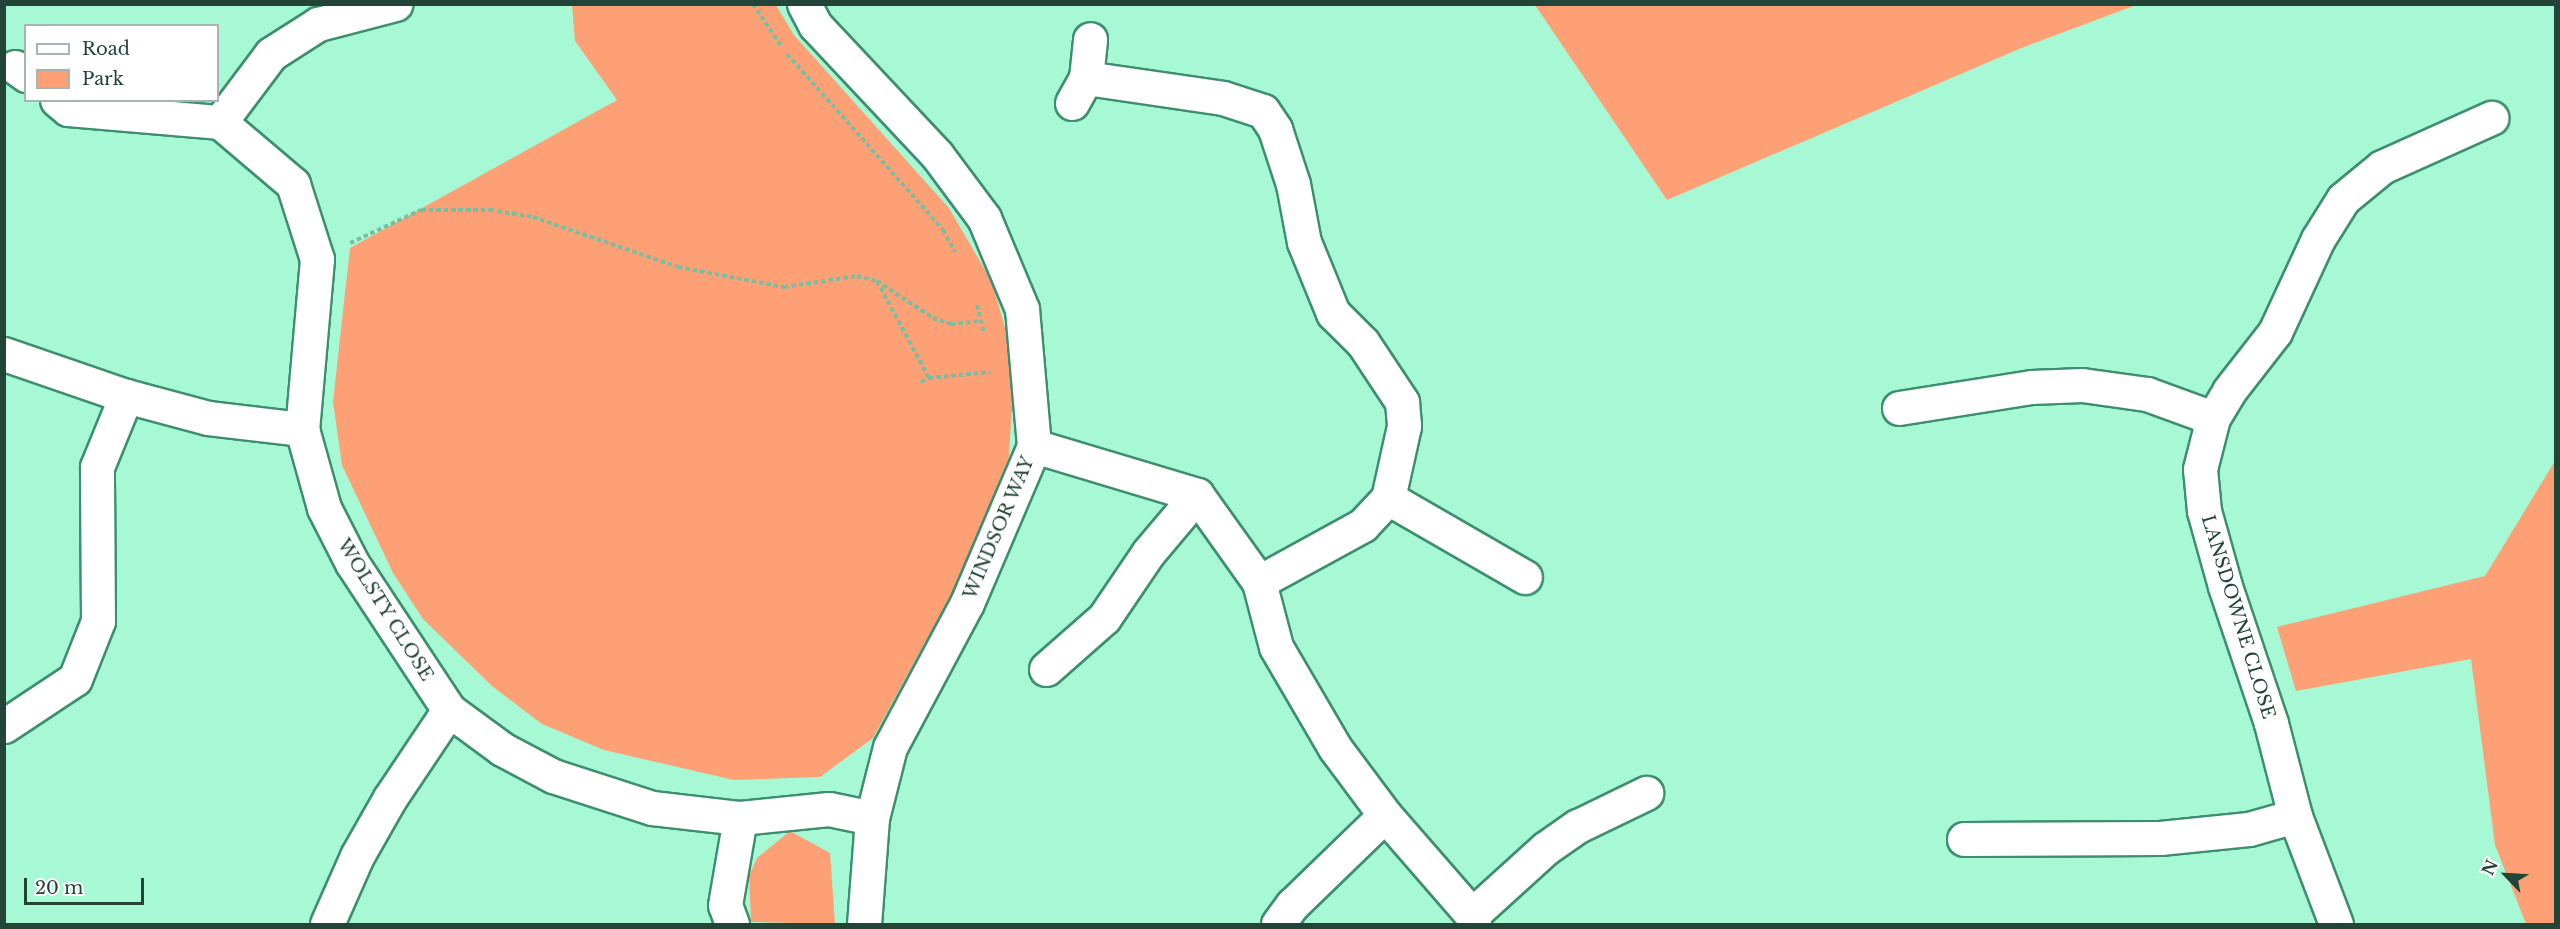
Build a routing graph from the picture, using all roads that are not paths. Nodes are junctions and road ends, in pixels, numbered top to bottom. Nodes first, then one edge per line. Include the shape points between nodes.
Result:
1 (395, 4) edge
2 (804, 4) edge
3 (1090, 39) dead end
4 (59, 102) edge
5 (2491, 118) dead end
6 (220, 122) junction
7 (4, 354) edge
8 (126, 396) junction
9 (1899, 408) dead end
10 (2213, 418) junction
11 (302, 429) junction
12 (1034, 446) junction
13 (1197, 495) junction
14 (1388, 498) junction
15 (1525, 577) dead end
16 (1259, 582) junction
17 (1046, 669) dead end
18 (449, 710) junction
19 (4, 726) edge
20 (1646, 793) dead end
21 (1385, 815) junction
22 (2295, 816) junction
23 (740, 818) junction
24 (872, 818) junction
25 (1964, 839) dead end
26 (1473, 920) edge
27 (327, 924) edge
28 (732, 924) edge
29 (864, 924) edge
30 (1278, 924) edge
31 (2336, 924) edge

1 - 6 street via 318,24 271,54
2 - 12 street, WINDSOR WAY via 815,25 937,155 984,218 1022,309
3 - 14 street via 1079,90 1223,98 1263,111 1275,129 1293,184 1304,242 1334,313 1363,343 1402,402 1404,426
4 - 6 street via 68,109
5 - 10 street, LANSDOWNE CLOSE via 2382,167 2343,199 2318,239 2276,332 2229,391
6 - 11 street, WOLSTY CLOSE via 293,184 316,259
7 - 8 street
8 - 11 street via 208,418
8 - 19 street via 97,467 98,621 75,679
9 - 10 street via 2031,387 2082,385 2147,394
10 - 22 street, LANSDOWNE CLOSE via 2200,469 2204,511 2271,723
11 - 18 street, WOLSTY CLOSE via 324,508 352,563
12 - 13 street
12 - 24 street, WINDSOR WAY via 967,603 890,747
13 - 16 street
13 - 17 street via 1148,553 1104,618
14 - 15 street
14 - 16 street via 1363,525
16 - 21 street via 1276,647 1335,748
18 - 23 street, WOLSTY CLOSE via 502,749 590,791 652,808
18 - 27 street via 379,817
20 - 26 street via 1578,826 1546,848
21 - 26 street
21 - 30 street
22 - 25 street via 2249,829 2160,838
22 - 31 street, LANSDOWNE CLOSE
23 - 24 street, WOLSTY CLOSE via 829,809
23 - 28 street via 725,905
24 - 29 street, WINDSOR WAY

